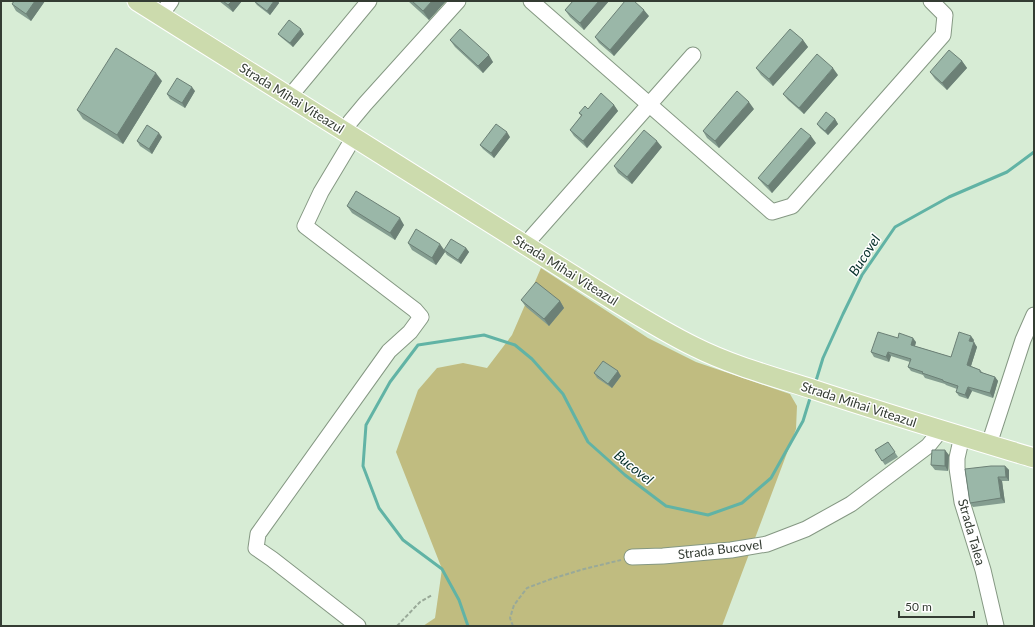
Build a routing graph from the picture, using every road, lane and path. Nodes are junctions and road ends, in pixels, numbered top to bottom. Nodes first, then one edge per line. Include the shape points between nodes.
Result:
1 (137, 1) edge
2 (369, 1) edge
3 (458, 1) edge
4 (531, 1) edge
5 (931, 1) edge
6 (164, 3) edge
7 (693, 55) dead end
8 (296, 89) junction
9 (649, 104) junction
10 (352, 130) junction
11 (532, 238) junction
12 (1034, 315) edge
13 (781, 374) junction
14 (857, 398) junction
15 (941, 430) junction
16 (992, 435) junction
17 (962, 436) junction
18 (1034, 448) edge
19 (1034, 458) edge
20 (632, 557) joint
21 (432, 595) dead end
22 (358, 626) edge
23 (397, 626) edge
24 (513, 626) edge
25 (996, 626) edge

1 - 10 main road, Strada Mihai Viteazul
2 - 8 street
3 - 10 street via 370,98
4 - 9 street
5 - 9 street via 945,15 943,35 792,206 772,212
6 - 8 main road, Strada Mihai Viteazul
7 - 9 street
8 - 10 main road, Strada Mihai Viteazul
9 - 11 street
10 - 11 main road, Strada Mihai Viteazul
10 - 13 main road, Strada Mihai Viteazul via 616,302 672,335 718,357
10 - 22 street via 305,226 415,310 420,317 410,332 389,351 258,534 256,548
11 - 13 main road, Strada Mihai Viteazul via 669,322
12 - 16 street via 1023,340
13 - 14 main road, Strada Mihai Viteazul
14 - 15 main road, Strada Mihai Viteazul
14 - 16 main road, Strada Mihai Viteazul
15 - 17 main road, Strada Mihai Viteazul
15 - 20 street, Strada Bucovel via 928,446 851,504 806,529 767,544 731,550
16 - 18 main road, Strada Mihai Viteazul
17 - 19 main road, Strada Mihai Viteazul
17 - 25 street, Strada Talea via 957,458 962,502 983,570
20 - 24 path via 584,569 528,588 514,605 510,618
21 - 23 path via 420,602

